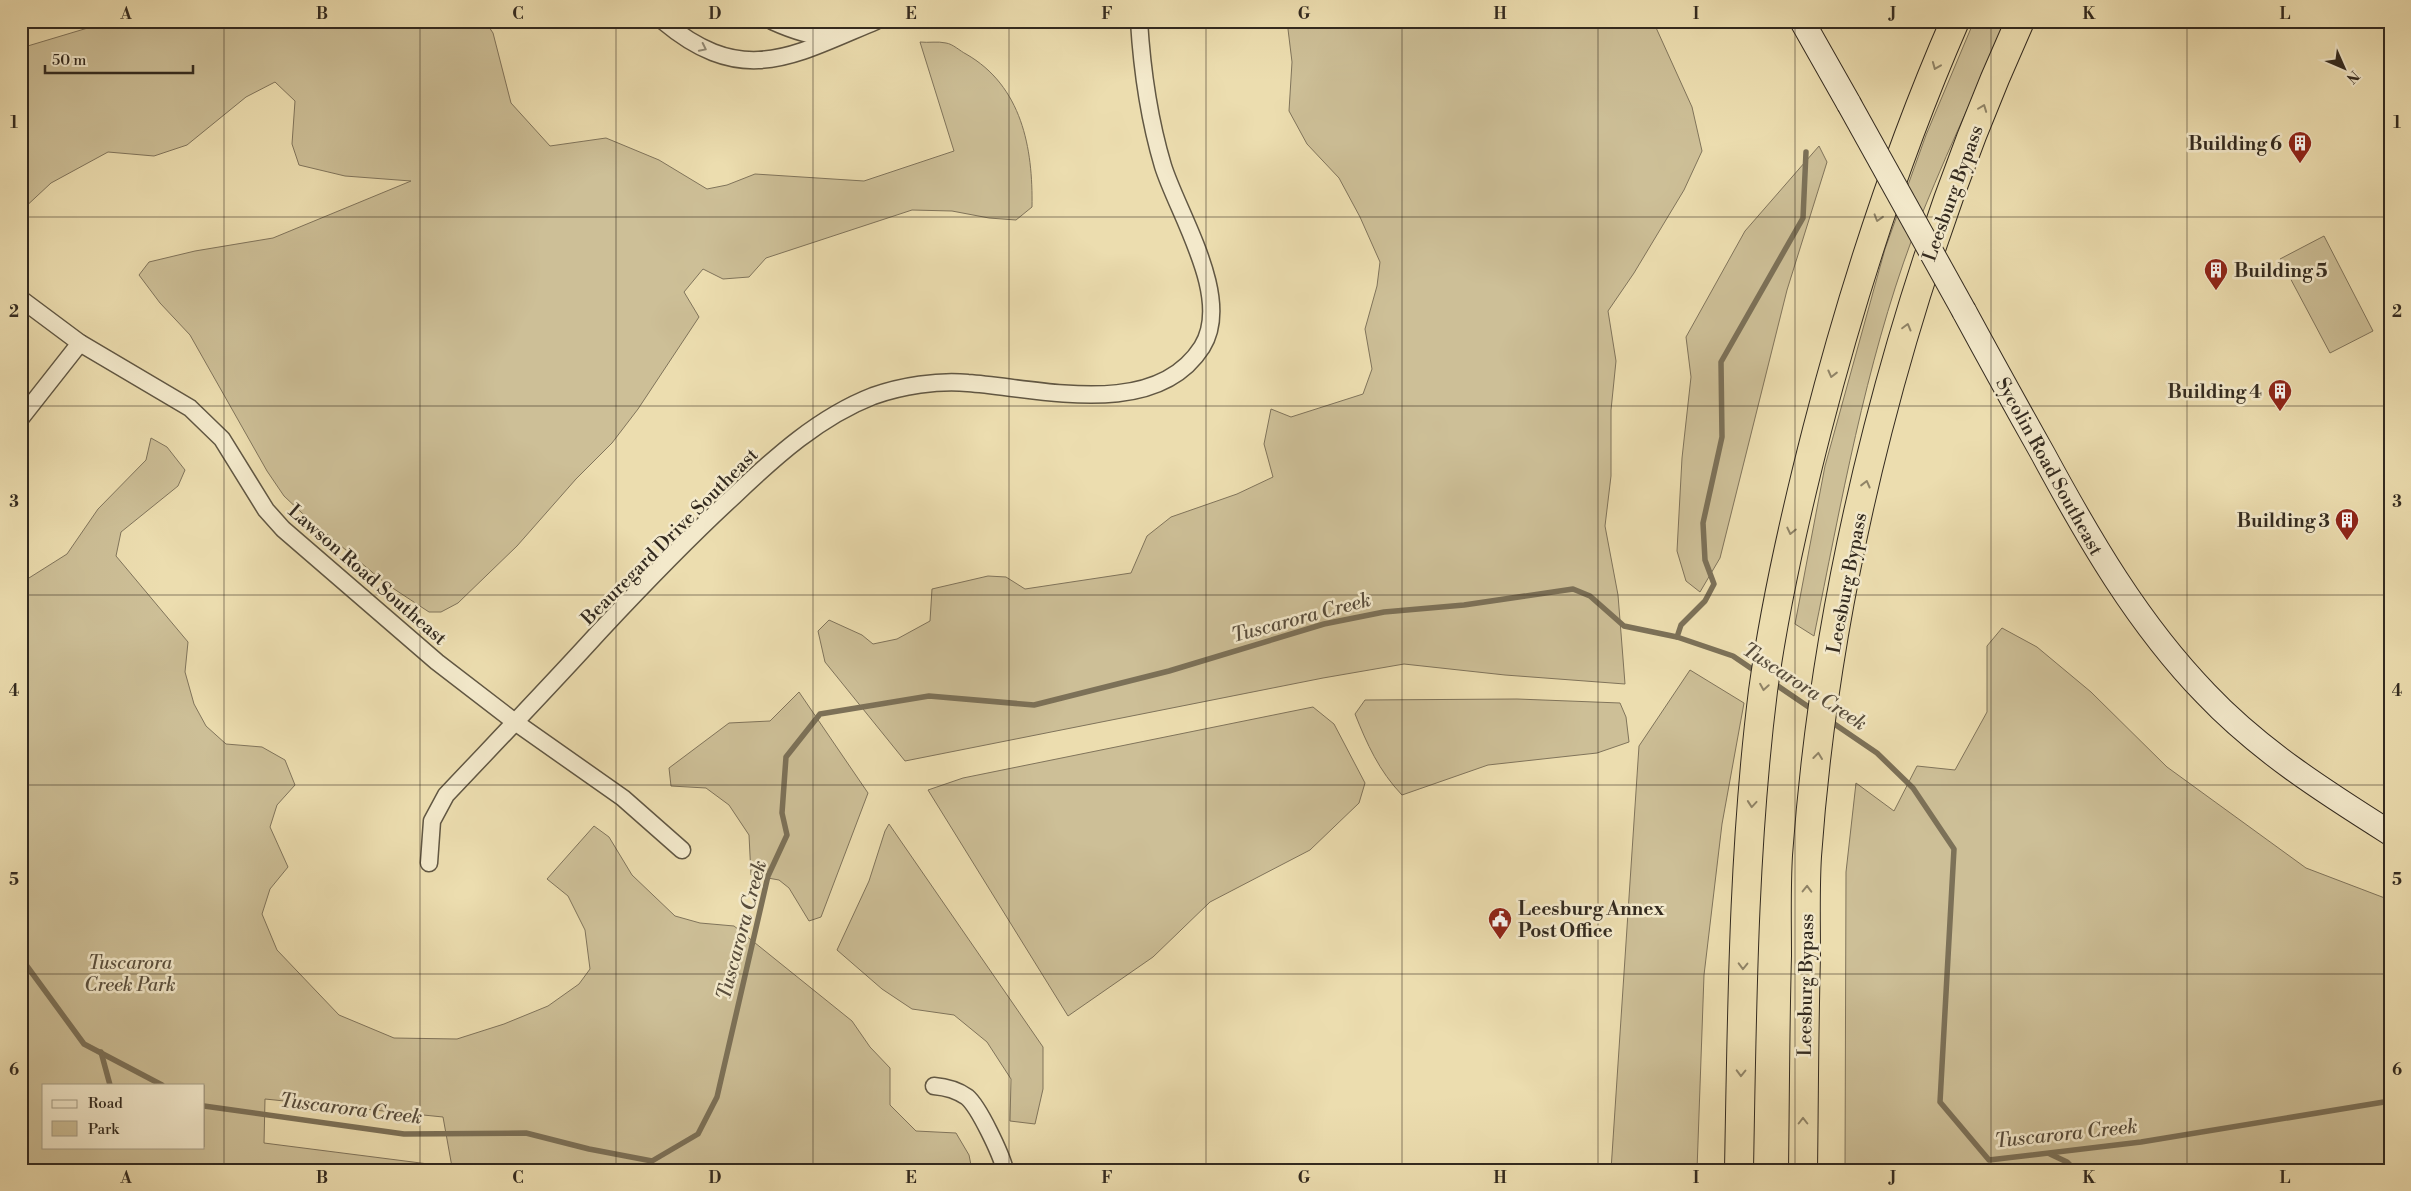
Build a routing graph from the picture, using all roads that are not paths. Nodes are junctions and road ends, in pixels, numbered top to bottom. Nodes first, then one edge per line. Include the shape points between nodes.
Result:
1 (663, 21) edge
2 (772, 21) edge
3 (876, 21) edge
4 (1139, 21) edge
5 (1802, 21) edge
6 (1955, 21) edge
7 (2020, 21) edge
8 (838, 37) junction
9 (21, 299) edge
10 (80, 343) junction
11 (21, 418) edge
12 (515, 722) junction
13 (2390, 833) edge
14 (682, 850) dead end
15 (429, 863) dead end
16 (934, 1086) dead end
17 (1005, 1170) edge
18 (1739, 1170) edge
19 (1803, 1170) edge

1 -> 8 street via 702,49 728,58 760,61 787,58
2 - 8 street via 818,37
3 - 8 street
4 - 12 street, Beauregard Drive Southeast via 1148,106 1157,141 1164,167 1205,270 1210,297 1210,319 1203,346 1186,366 1170,378 1130,391 1082,395 965,382 915,386 875,396 841,411 767,464 699,528
5 - 13 main road, Sycolin Road Southeast, bridge via 2117,583 2162,645 2206,695 2291,768
6 -> 18 highway via 1882,208 1841,338 1791,533 1756,756 1744,908
19 -> 7 highway, Leesburg Bypass via 1807,858 1832,652 1859,514 1915,298 1985,102
9 - 10 street, Lawson Road Southeast
10 - 11 street
10 - 12 street, Lawson Road Southeast via 190,408 222,439 266,510 283,529 437,662
12 - 14 street, Lawson Road Southeast via 624,798
12 - 15 street, Beauregard Drive Southeast via 446,795 432,821
16 - 17 street via 949,1088 968,1098 1001,1154

